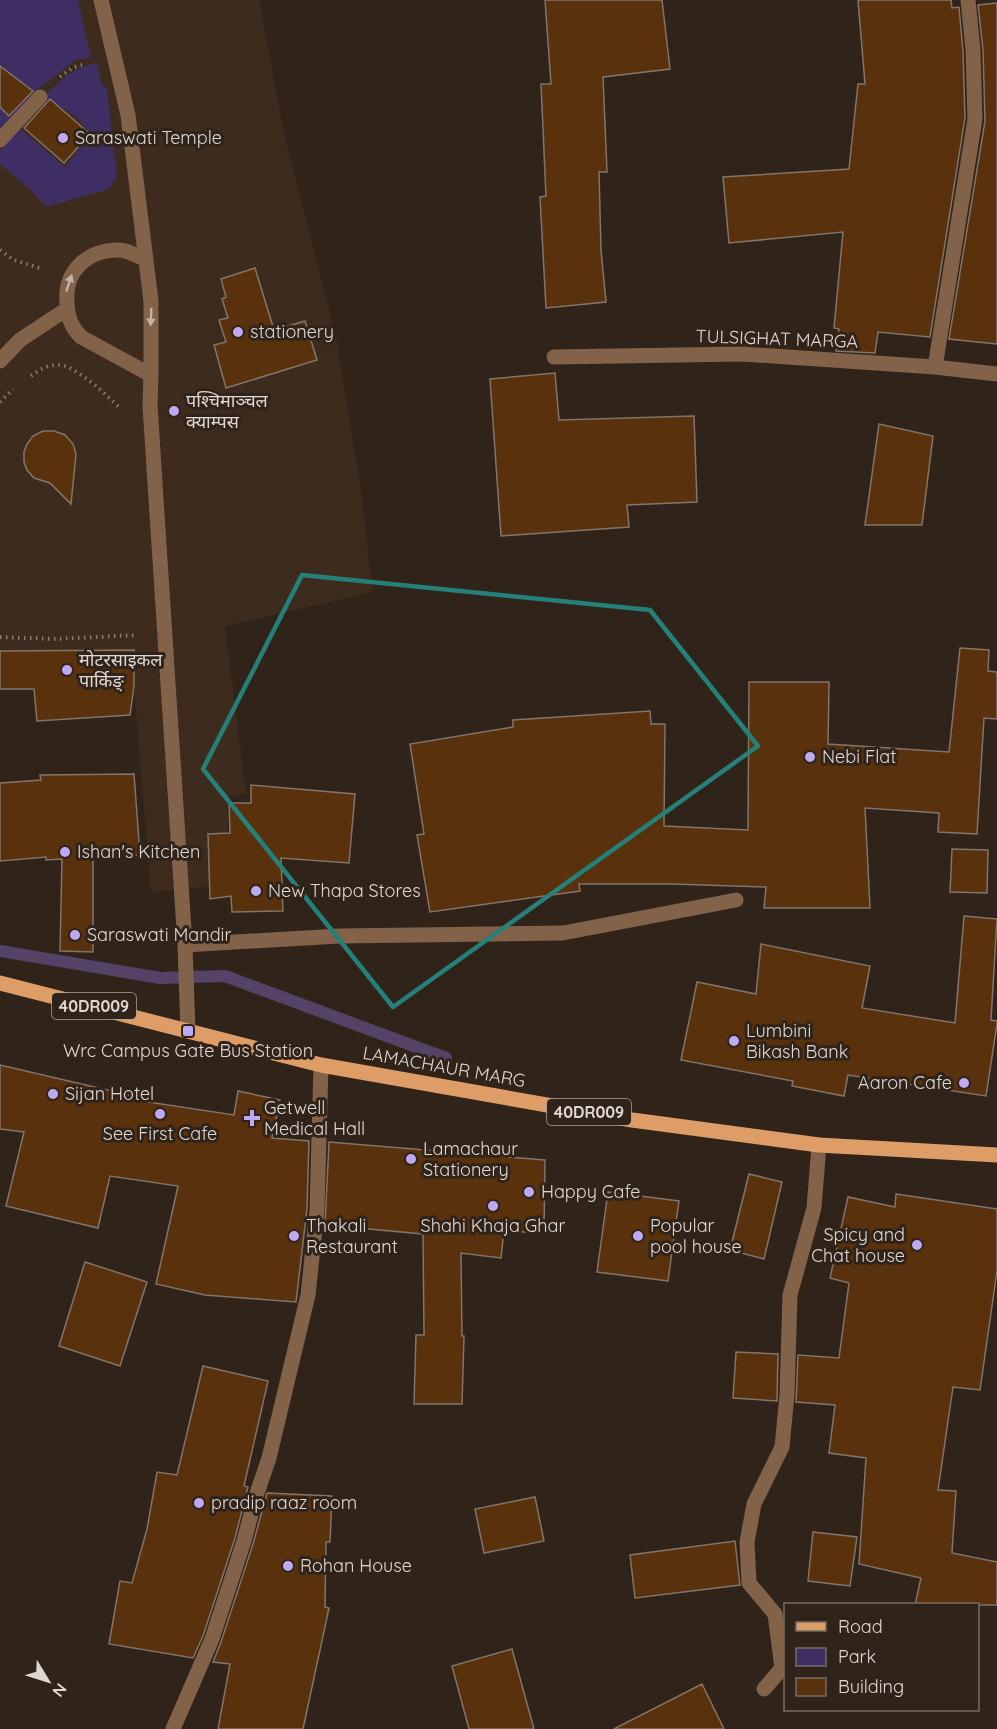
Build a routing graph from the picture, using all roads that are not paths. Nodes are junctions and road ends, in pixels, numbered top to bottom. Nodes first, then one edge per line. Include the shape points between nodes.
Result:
1 (101, 0) edge
2 (968, 0) edge
3 (40, 97) road end
4 (0, 140) edge
5 (146, 259) junction
6 (67, 309) junction
7 (554, 357) dead end
8 (0, 361) edge
9 (935, 367) junction
10 (997, 374) edge
11 (151, 375) junction
12 (736, 900) dead end
13 (184, 945) junction
14 (0, 983) edge
15 (188, 1030) junction
16 (321, 1065) junction
17 (819, 1145) junction
18 (997, 1155) edge
19 (764, 1689) dead end
20 (173, 1729) edge

1 - 5 street via 128,115
2 - 9 street via 975,119
3 - 4 street
6 -> 5 street via 69,277 81,262 98,253 120,250
5 -> 11 street via 151,301
6 - 8 street via 20,340
6 - 11 street via 81,337
7 - 9 street, TULSIGHAT MARGA via 742,354
9 - 10 street, TULSIGHAT MARGA
11 - 13 street
12 - 13 street via 563,933 339,936
13 - 15 street
14 - 15 main road, LAMACHAUR MARG / 40DR009
15 - 16 main road, LAMACHAUR MARG / 40DR009
16 - 17 main road, LAMACHAUR MARG / 40DR009 via 632,1120
16 - 20 street via 317,1210 308,1295 269,1458 244,1541 212,1639
17 - 18 main road, LAMACHAUR MARG / 40DR009
17 - 19 street via 814,1208 790,1295 782,1447 754,1504 747,1542 749,1583 775,1614 782,1668

